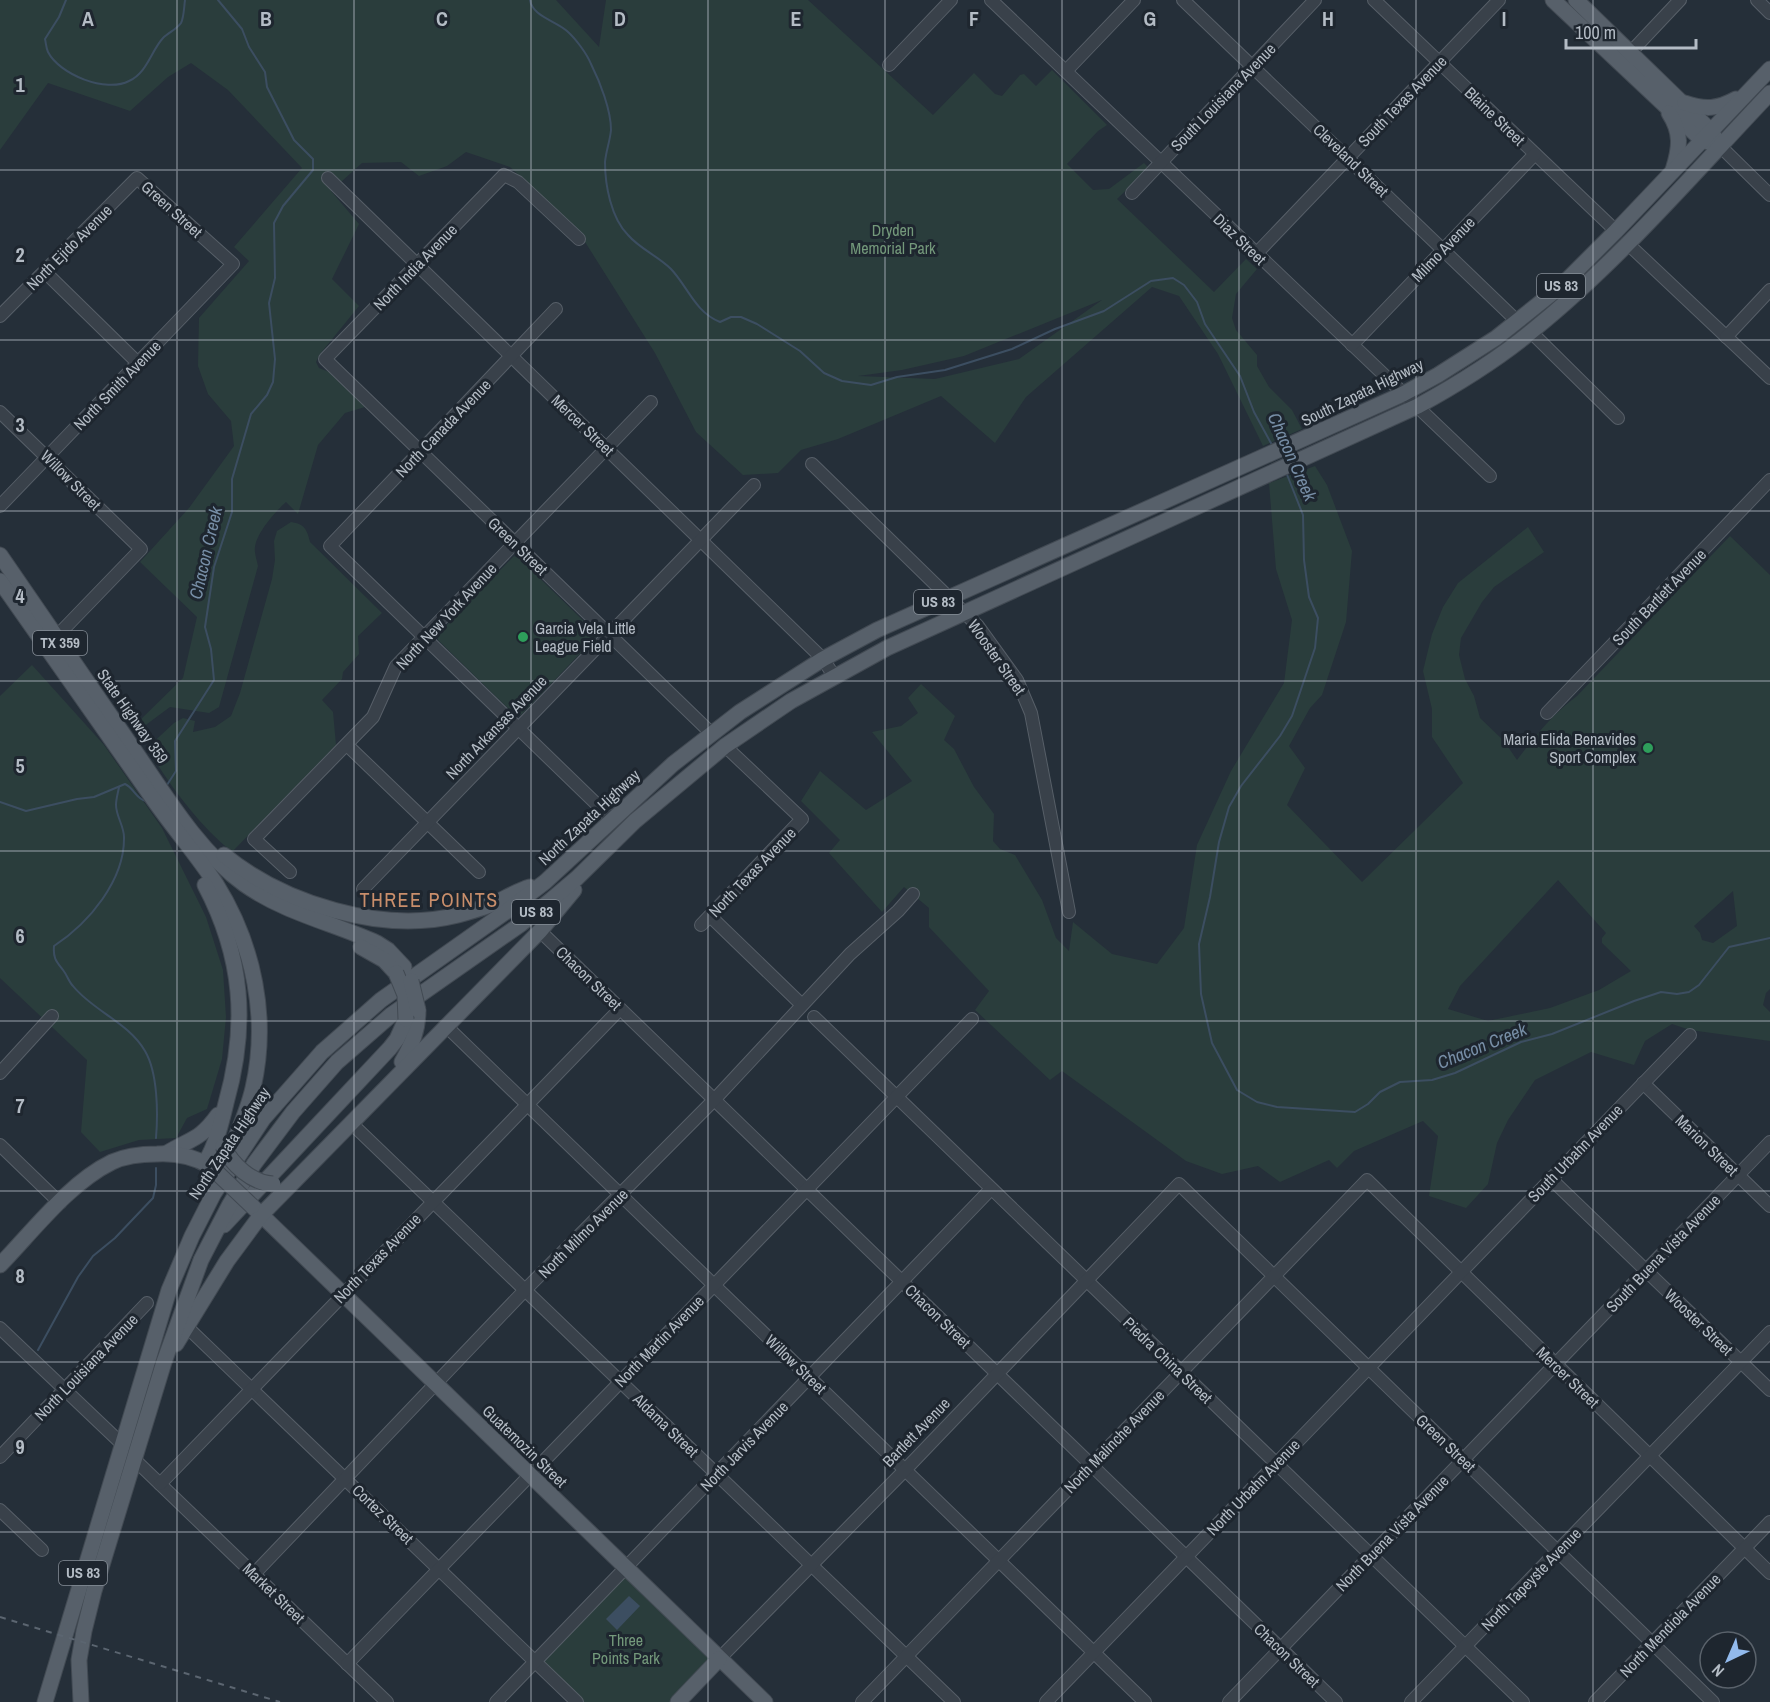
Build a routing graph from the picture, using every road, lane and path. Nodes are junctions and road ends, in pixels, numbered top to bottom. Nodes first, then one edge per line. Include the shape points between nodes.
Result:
1 (951, 0) edge
2 (991, 0) edge
3 (1134, 0) edge
4 (1183, 0) edge
5 (1315, 0) edge
6 (1374, 0) edge
7 (1499, 0) edge
8 (1553, 0) edge
9 (1576, 0) edge
10 (1680, 0) edge
11 (1757, 0) edge
12 (1770, 12) edge
13 (1630, 53) junction
14 (1439, 62) junction
15 (889, 65) dead end
16 (1253, 67) junction
17 (1770, 69) edge
18 (1066, 71) junction
19 (1747, 93) junction
20 (1770, 93) edge
21 (1659, 98) junction
22 (1681, 102) junction
23 (1707, 135) junction
24 (1720, 146) junction
25 (1535, 154) junction
26 (1348, 158) junction
27 (1161, 162) junction
28 (1672, 172) junction
29 (137, 178) joint
30 (328, 178) dead end
31 (1132, 193) dead end
32 (1770, 195) edge
33 (1616, 231) junction
34 (579, 239) dead end
35 (1627, 243) junction
36 (1443, 249) junction
37 (1256, 254) junction
38 (233, 264) joint
39 (417, 264) junction
40 (45, 272) junction
41 (1770, 290) edge
42 (556, 309) dead end
43 (0, 316) edge
44 (1518, 322) junction
45 (1531, 332) junction
46 (1726, 337) junction
47 (1352, 345) junction
48 (512, 356) junction
49 (325, 359) joint
50 (138, 363) junction
51 (1770, 378) edge
52 (1403, 394) junction
53 (651, 402) dead end
54 (1418, 406) junction
55 (0, 412) edge
56 (1618, 418) dead end
57 (607, 448) junction
58 (420, 451) junction
59 (47, 457) junction
60 (812, 464) dead end
61 (1490, 476) dead end
62 (1770, 480) edge
63 (754, 485) dead end
64 (0, 506) edge
65 (701, 540) junction
66 (515, 542) junction
67 (0, 555) edge
68 (0, 581) edge
69 (949, 597) junction
70 (965, 612) junction
71 (610, 634) junction
72 (56, 637) junction
73 (423, 637) junction
74 (823, 659) junction
75 (834, 676) junction
76 (1547, 713) dead end
77 (519, 729) junction
78 (711, 732) junction
79 (115, 734) junction
80 (346, 745) junction
81 (725, 746) junction
82 (170, 812) junction
83 (612, 819) junction
84 (429, 823) junction
85 (609, 847) junction
86 (290, 872) dead end
87 (479, 872) dead end
88 (545, 882) junction
89 (363, 890) dead end
90 (913, 894) dead end
91 (1070, 912) dead end
92 (540, 931) junction
93 (801, 1005) junction
94 (620, 1008) junction
95 (412, 1015) junction
96 (52, 1016) dead end
97 (814, 1017) dead end
98 (972, 1019) dead end
99 (446, 1026) junction
100 (1690, 1035) dead end
101 (0, 1073) edge
102 (390, 1083) junction
103 (1643, 1083) junction
104 (896, 1097) junction
105 (714, 1100) junction
106 (226, 1104) junction
107 (526, 1104) junction
108 (351, 1123) junction
109 (1770, 1142) edge
110 (0, 1145) edge
111 (167, 1153) junction
112 (207, 1165) junction
113 (309, 1166) junction
114 (1738, 1175) junction
115 (1550, 1178) junction
116 (1367, 1180) joint
117 (1179, 1184) joint
118 (807, 1189) junction
119 (991, 1189) junction
120 (214, 1193) junction
121 (621, 1195) junction
122 (432, 1201) junction
123 (60, 1203) junction
124 (1770, 1206) edge
125 (256, 1211) junction
126 (211, 1239) junction
127 (0, 1265) edge
128 (1646, 1270) junction
129 (1461, 1272) junction
130 (1274, 1276) junction
131 (1085, 1280) junction
132 (902, 1281) junction
133 (714, 1285) junction
134 (525, 1290) junction
135 (343, 1293) junction
136 (147, 1303) dead end
137 (0, 1328) edge
138 (188, 1328) junction
139 (1770, 1332) edge
140 (165, 1362) junction
141 (1741, 1362) junction
142 (1556, 1364) junction
143 (1368, 1368) junction
144 (1180, 1372) junction
145 (997, 1373) junction
146 (810, 1378) junction
147 (620, 1382) junction
148 (435, 1384) junction
149 (251, 1389) junction
150 (63, 1390) junction
151 (1770, 1390) edge
152 (123, 1445) junction
153 (1650, 1456) junction
154 (0, 1457) edge
155 (135, 1460) junction
156 (1463, 1460) junction
157 (1275, 1463) junction
158 (1091, 1465) junction
159 (905, 1470) junction
160 (716, 1474) junction
161 (530, 1475) junction
162 (345, 1479) junction
163 (160, 1484) junction
164 (0, 1510) edge
165 (1770, 1522) edge
166 (1744, 1548) junction
167 (42, 1550) dead end
168 (1558, 1551) junction
169 (1370, 1555) junction
170 (1186, 1557) junction
171 (1000, 1561) junction
172 (811, 1565) junction
173 (626, 1567) junction
174 (440, 1569) junction
175 (1770, 1573) edge
176 (254, 1574) junction
177 (1652, 1643) junction
178 (1465, 1647) junction
179 (1280, 1648) junction
180 (1095, 1653) junction
181 (906, 1656) junction
182 (719, 1659) junction
183 (534, 1661) junction
184 (347, 1664) junction
185 (45, 1702) edge
186 (81, 1702) edge
187 (387, 1702) edge
188 (496, 1702) edge
189 (577, 1702) edge
190 (678, 1702) edge
191 (765, 1702) edge
192 (862, 1702) edge
193 (954, 1702) edge
194 (1046, 1702) edge
195 (1145, 1702) edge
196 (1229, 1702) edge
197 (1336, 1702) edge
198 (1412, 1702) edge
199 (1523, 1702) edge
200 (1595, 1702) edge
201 (1713, 1702) edge

1 - 15 street
2 - 18 street, Diaz Street
3 - 18 street
4 - 16 street, Cleveland Street
5 - 16 street, South Louisiana Avenue
6 - 14 street, Blaine Street
7 - 14 street, South Texas Avenue
8 - 21 main road
9 - 13 main road
10 - 13 street
11 - 12 street
13 - 22 main road
14 - 25 street, Blaine Street
14 - 26 street, South Texas Avenue
16 - 26 street, Cleveland Street
16 - 27 street, South Louisiana Avenue
17 - 19 main road, South Zapata Highway / US 83
18 - 27 street, Diaz Street
19 - 22 main road via 1712,108
19 - 23 main road, South Zapata Highway / US 83
20 - 24 main road, South Zapata Highway / US 83
21 - 23 main road
21 - 28 main road via 1679,137
22 - 23 main road
23 - 24 main road
23 - 28 main road, South Zapata Highway / US 83
24 - 32 street
24 - 35 main road, South Zapata Highway / US 83
25 - 33 street, Blaine Street
25 - 36 street, Milmo Avenue
26 - 36 street, Cleveland Street
26 - 37 street, South Texas Avenue
27 - 31 street, South Louisiana Avenue
27 - 37 street, Diaz Street
28 - 33 main road, South Zapata Highway / US 83
29 - 38 street, Green Street
29 - 40 street, North Ejido Avenue
30 - 39 street, Mercer Street
33 - 44 main road, South Zapata Highway / US 83
34 - 39 street, North India Avenue via 518,182 504,175
35 - 45 main road, South Zapata Highway / US 83
35 - 46 street
36 - 44 street, Cleveland Street
36 - 47 street, Milmo Avenue
37 - 47 street, Diaz Street
38 - 50 street, North Smith Avenue
39 - 48 street, Mercer Street
39 - 49 street, North India Avenue
40 - 43 street, North Ejido Avenue
40 - 50 street
41 - 46 street
42 - 48 street, North Canada Avenue
44 - 52 main road, South Zapata Highway / US 83
45 - 54 main road, South Zapata Highway / US 83
45 - 56 street
46 - 51 street
47 - 52 street, Diaz Street
48 - 57 street, Mercer Street
48 - 58 street, North Canada Avenue
49 - 58 street, Green Street
50 - 59 street, North Smith Avenue
52 - 54 street, Diaz Street
52 - 69 main road, South Zapata Highway / US 83
53 - 57 street, North New York Avenue
54 - 61 street, Diaz Street
54 - 70 main road, South Zapata Highway / US 83
55 - 59 street, Willow Street
57 - 65 street, Mercer Street
57 - 66 street, North New York Avenue
58 - 66 street, Green Street
58 - 73 street, North Canada Avenue via 330,546
59 - 64 street, North Smith Avenue
59 - 72 street, Willow Street via 141,549
60 - 69 street, Wooster Street
62 - 76 street, South Bartlett Avenue
63 - 65 street, North Arkansas Avenue
65 - 71 street, North Arkansas Avenue
65 - 74 street, Mercer Street
66 - 71 street, Green Street
66 - 73 street, North New York Avenue
67 - 72 main road, State Highway 359 / TX 359
68 - 79 main road, State Highway 359 / TX 359
69 - 70 street, Wooster Street
69 - 74 main road, South Zapata Highway / US 83
70 - 75 main road, South Zapata Highway / US 83
70 - 91 street, Wooster Street via 1017,680 1028,704
71 - 77 street, North Arkansas Avenue
71 - 78 street, Green Street
72 - 79 main road, State Highway 359 / TX 359
73 - 77 street
73 - 80 street, North New York Avenue via 396,666 373,717
74 - 75 street, Mercer Street
74 - 78 main road, North Zapata Highway / US 83
75 - 81 main road, North Zapata Highway / US 83
77 - 83 street
77 - 84 street, North Arkansas Avenue
78 - 83 main road, North Zapata Highway / US 83
79 - 82 main road, State Highway 359 / TX 359
80 - 84 street
80 - 86 street, North New York Avenue via 254,839
81 - 85 main road, North Zapata Highway / US 83 via 665,794
81 - 93 street, North Texas Avenue via 802,819 705,921
82 - 88 main road via 259,879 304,902 337,912 402,920 455,916
82 - 95 main road, bridge via 202,851 253,899 305,927 376,954 400,970
82 - 106 main road via 219,911 234,959 239,1036
82 - 120 main road via 235,919 247,947 259,1004 260,1033 253,1089
83 - 88 main road, North Zapata Highway / US 83
84 - 87 street
84 - 89 street, North Arkansas Avenue
85 - 92 main road
85 - 126 main road, North Zapata Highway / US 83 via 551,900 391,1015 337,1062 271,1140
88 - 120 main road, North Zapata Highway / US 83 via 381,1000 322,1052 264,1119
90 - 93 street, North Milmo Avenue
92 - 94 street, Chacon Street
92 - 99 main road
93 - 105 street, North Milmo Avenue
94 - 105 street, Chacon Street
94 - 107 street, North Texas Avenue
95 - 102 main road via 418,1024 412,1044
95 - 126 main road via 390,1048
96 - 101 street
97 - 104 street, Piedra China Street
98 - 104 street, North Martin Avenue
99 - 102 main road
99 - 107 street, Willow Street
100 - 103 street, South Urbahn Avenue
102 - 108 main road
103 - 114 street, Marion Street
103 - 115 street, South Urbahn Avenue
104 - 118 street, North Martin Avenue
104 - 119 street, Piedra China Street
105 - 118 street, Chacon Street
105 - 121 street, North Milmo Avenue
106 - 111 main road via 202,1135
106 - 112 main road
106 - 113 main road, bridge via 223,1146 241,1170 256,1181 273,1184
107 - 121 street, Willow Street
107 - 122 street, North Texas Avenue
108 - 113 main road
108 - 122 street, Aldama Street
109 - 114 street, South Buena Vista Avenue
110 - 123 street
111 - 112 main road
111 - 123 main road via 113,1161 88,1175
112 - 125 main road, bridge
113 - 125 main road
114 - 124 street, Marion Street
114 - 128 street, South Buena Vista Avenue
115 - 128 street, Wooster Street
115 - 129 street, South Urbahn Avenue
116 - 129 street, Mercer Street
116 - 130 street, North Malinche Avenue
117 - 130 street, Green Street
117 - 131 street, Bartlett Avenue
118 - 132 street, Chacon Street
118 - 133 street, North Martin Avenue
119 - 131 street, Piedra China Street
119 - 132 street, North Jarvis Avenue
120 - 152 main road, North Zapata Highway / US 83 via 169,1290
121 - 133 street, Willow Street
121 - 134 street, North Milmo Avenue
122 - 134 street, Aldama Street
122 - 135 street, North Texas Avenue
123 - 127 main road
125 - 135 main road, Guatemozin Street
125 - 138 main road
126 - 140 main road, North Zapata Highway / US 83
128 - 141 street, Wooster Street
128 - 142 street, South Buena Vista Avenue
129 - 142 street, Mercer Street
129 - 143 street, North Urbahn Avenue
130 - 143 street, Green Street
130 - 144 street, North Malinche Avenue
131 - 144 street, Piedra China Street
131 - 145 street, Bartlett Avenue
132 - 145 street, Chacon Street
132 - 146 street, North Jarvis Avenue
133 - 146 street, Willow Street
133 - 147 street, North Martin Avenue
134 - 147 street, Aldama Street
134 - 148 street, North Milmo Avenue
135 - 148 main road, Guatemozin Street
135 - 149 street, North Texas Avenue
136 - 150 street, North Louisiana Avenue
137 - 150 street
138 - 140 main road
138 - 149 street, Cortez Street
139 - 141 street, North Tapeyste Avenue
140 - 155 main road, North Zapata Highway / US 83
141 - 151 street, Wooster Street
141 - 153 street, North Tapeyste Avenue
142 - 153 street, Mercer Street
142 - 156 street, North Buena Vista Avenue
143 - 156 street, Green Street
143 - 157 street, North Urbahn Avenue
144 - 157 street, Piedra China Street
144 - 158 street, North Malinche Avenue
145 - 158 street, Chacon Street
145 - 159 street, Bartlett Avenue
146 - 159 street, Willow Street
146 - 160 street, North Jarvis Avenue
147 - 160 street, Aldama Street
147 - 161 street, North Martin Avenue
148 - 161 main road, Guatemozin Street
148 - 162 street, North Milmo Avenue
149 - 162 street, Cortez Street
149 - 163 street, North Texas Avenue
150 - 152 street
150 - 154 street, North Louisiana Avenue
152 - 185 main road, North Zapata Highway / US 83
153 - 166 street, Mercer Street
153 - 168 street, North Tapeyste Avenue
155 - 163 street
155 - 186 main road, North Zapata Highway / US 83 via 84,1630 79,1660
156 - 168 street, Green Street
156 - 169 street, North Buena Vista Avenue
157 - 169 street, Piedra China Street
157 - 170 street, North Urbahn Avenue
158 - 170 street, Chacon Street
158 - 171 street, North Malinche Avenue
159 - 171 street, Willow Street
159 - 172 street, Bartlett Avenue
160 - 172 street, Aldama Street
160 - 173 street, North Jarvis Avenue
161 - 173 main road, Guatemozin Street
161 - 174 street, North Martin Avenue
162 - 174 street, Cortez Street
162 - 176 street, North Milmo Avenue
163 - 176 street, Market Street
164 - 167 street
165 - 166 street, North Mendiola Avenue
166 - 175 street, Mercer Street
166 - 177 street, North Mendiola Avenue
168 - 177 street, Green Street
168 - 178 street, North Tapeyste Avenue
169 - 178 street, Piedra China Street
169 - 179 street, North Buena Vista Avenue
170 - 179 street, Chacon Street
170 - 180 street, North Urbahn Avenue
171 - 180 street, Willow Street
171 - 181 street, North Malinche Avenue
172 - 181 street, Aldama Street
172 - 182 street, Bartlett Avenue
173 - 182 main road, Guatemozin Street
173 - 183 street, North Jarvis Avenue
174 - 183 street, Cortez Street
174 - 184 street, North Martin Avenue
176 - 184 street, Market Street
177 - 200 street, North Mendiola Avenue
177 - 201 street, Green Street
178 - 198 street, North Tapeyste Avenue
178 - 199 street, Piedra China Street
179 - 196 street, North Buena Vista Avenue
179 - 197 street, Chacon Street
180 - 194 street, North Urbahn Avenue
180 - 195 street, Willow Street
181 - 192 street, North Malinche Avenue
181 - 193 street, Aldama Street
182 - 190 main road, Bartlett Avenue
182 - 191 main road, Guatemozin Street
183 - 188 street, North Jarvis Avenue
183 - 189 street, Cortez Street
184 - 187 street, Market Street

